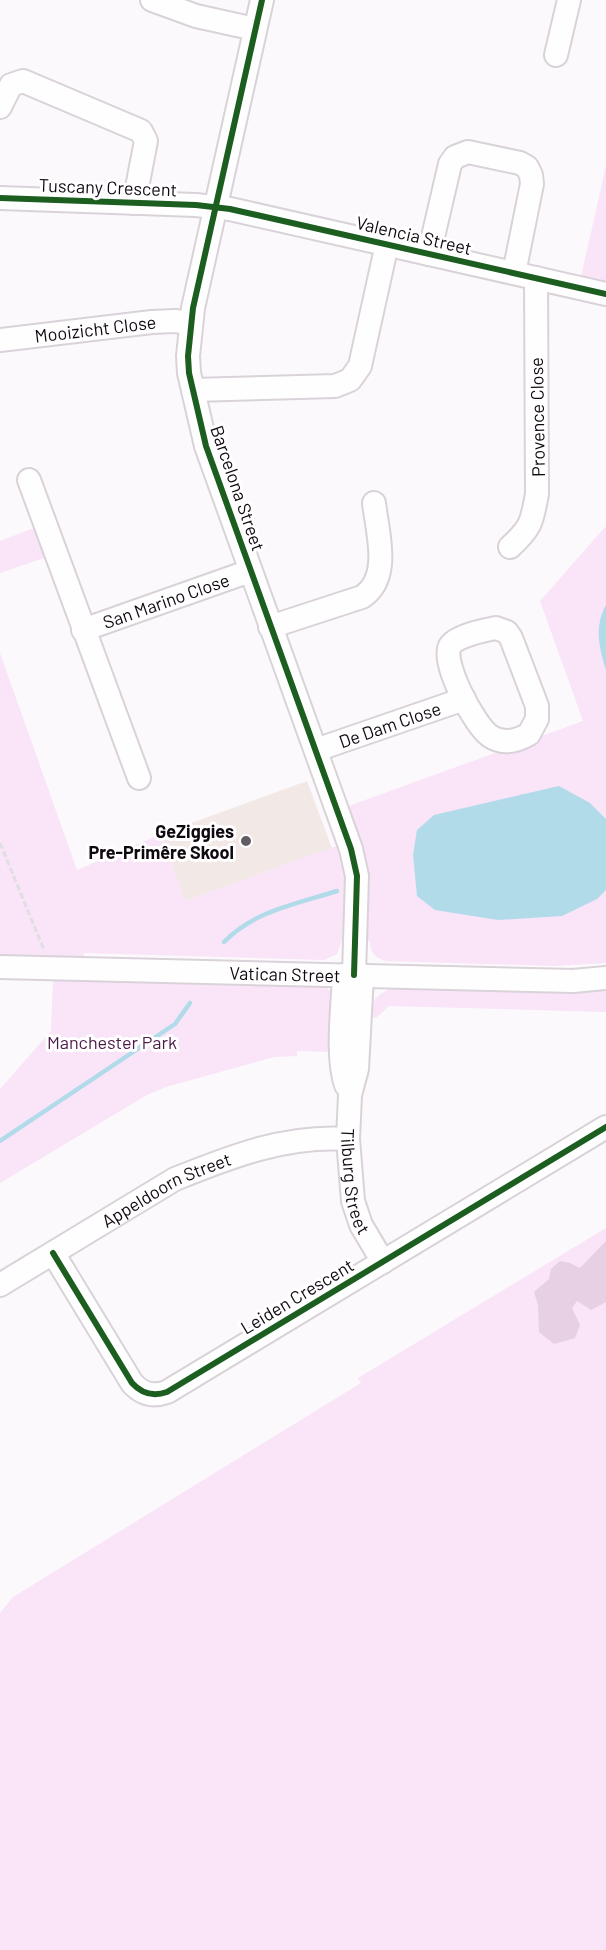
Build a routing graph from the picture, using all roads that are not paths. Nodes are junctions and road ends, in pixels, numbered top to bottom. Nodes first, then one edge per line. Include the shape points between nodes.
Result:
1 (152, 0) edge
2 (262, 0) edge
3 (569, 0) edge
4 (178, 5) edge
5 (255, 29) junction
6 (556, 55) dead end
7 (0, 107) edge
8 (0, 198) edge
9 (134, 203) junction
10 (215, 207) junction
11 (387, 244) junction
12 (429, 254) junction
13 (525, 276) junction
14 (606, 294) edge
15 (190, 323) junction
16 (0, 340) edge
17 (193, 390) junction
18 (29, 480) dead end
19 (374, 503) dead end
20 (510, 547) dead end
21 (250, 571) junction
22 (270, 627) junction
23 (83, 630) junction
24 (464, 699) junction
25 (316, 750) junction
26 (139, 778) dead end
27 (0, 967) edge
28 (353, 975) junction
29 (606, 978) edge
30 (606, 1127) edge
31 (348, 1139) junction
32 (53, 1253) junction
33 (383, 1262) junction
34 (0, 1285) edge

1 - 4 street
2 - 5 street, Barcelona Street
3 - 6 street
4 - 5 street
5 - 10 street, Barcelona Street
7 - 9 street, Tuscany Crescent via 11,85 23,81 141,131 146,141
8 - 9 street, Tuscany Crescent
9 - 10 street, Tuscany Crescent
10 - 11 street, Valencia Street
10 - 15 street, Barcelona Street
11 - 12 street, Valencia Street
11 - 17 street via 360,366 350,380 335,386
12 - 13 street, Valencia Street
12 - 13 street, Provence Close via 446,174 455,157 468,152 500,158 520,163 531,175
13 - 14 street, Valencia Street
13 - 20 street, Provence Close via 537,494 531,524
15 - 16 street, Mooizicht Close via 152,322
15 - 17 street, Barcelona Street via 188,356
17 - 21 street, Barcelona Street via 206,446
18 - 23 street, San Marino Close
19 - 22 street via 380,569 370,592
21 - 22 street, Barcelona Street
21 - 23 street, San Marino Close
22 - 25 street, Barcelona Street
23 - 26 street, San Marino Close
24 - 24 street, De Dam Close via 480,726 501,741 512,742 534,728 537,706 507,632 496,628 453,641 448,659
24 - 25 street, De Dam Close
25 - 28 street, Barcelona Street via 356,866
27 - 28 street, Vatican Street
28 - 29 street, Vatican Street via 573,981
28 - 31 street, Tilburg Street via 357,1069 350,1095
30 - 33 street, Leiden Crescent
31 - 32 street, Appeldoorn Street via 298,1140 206,1167 175,1179
31 - 33 street, Tilburg Street via 352,1201
32 - 33 street, Leiden Crescent via 132,1383 153,1395 167,1392
32 - 34 street, Appeldoorn Street

